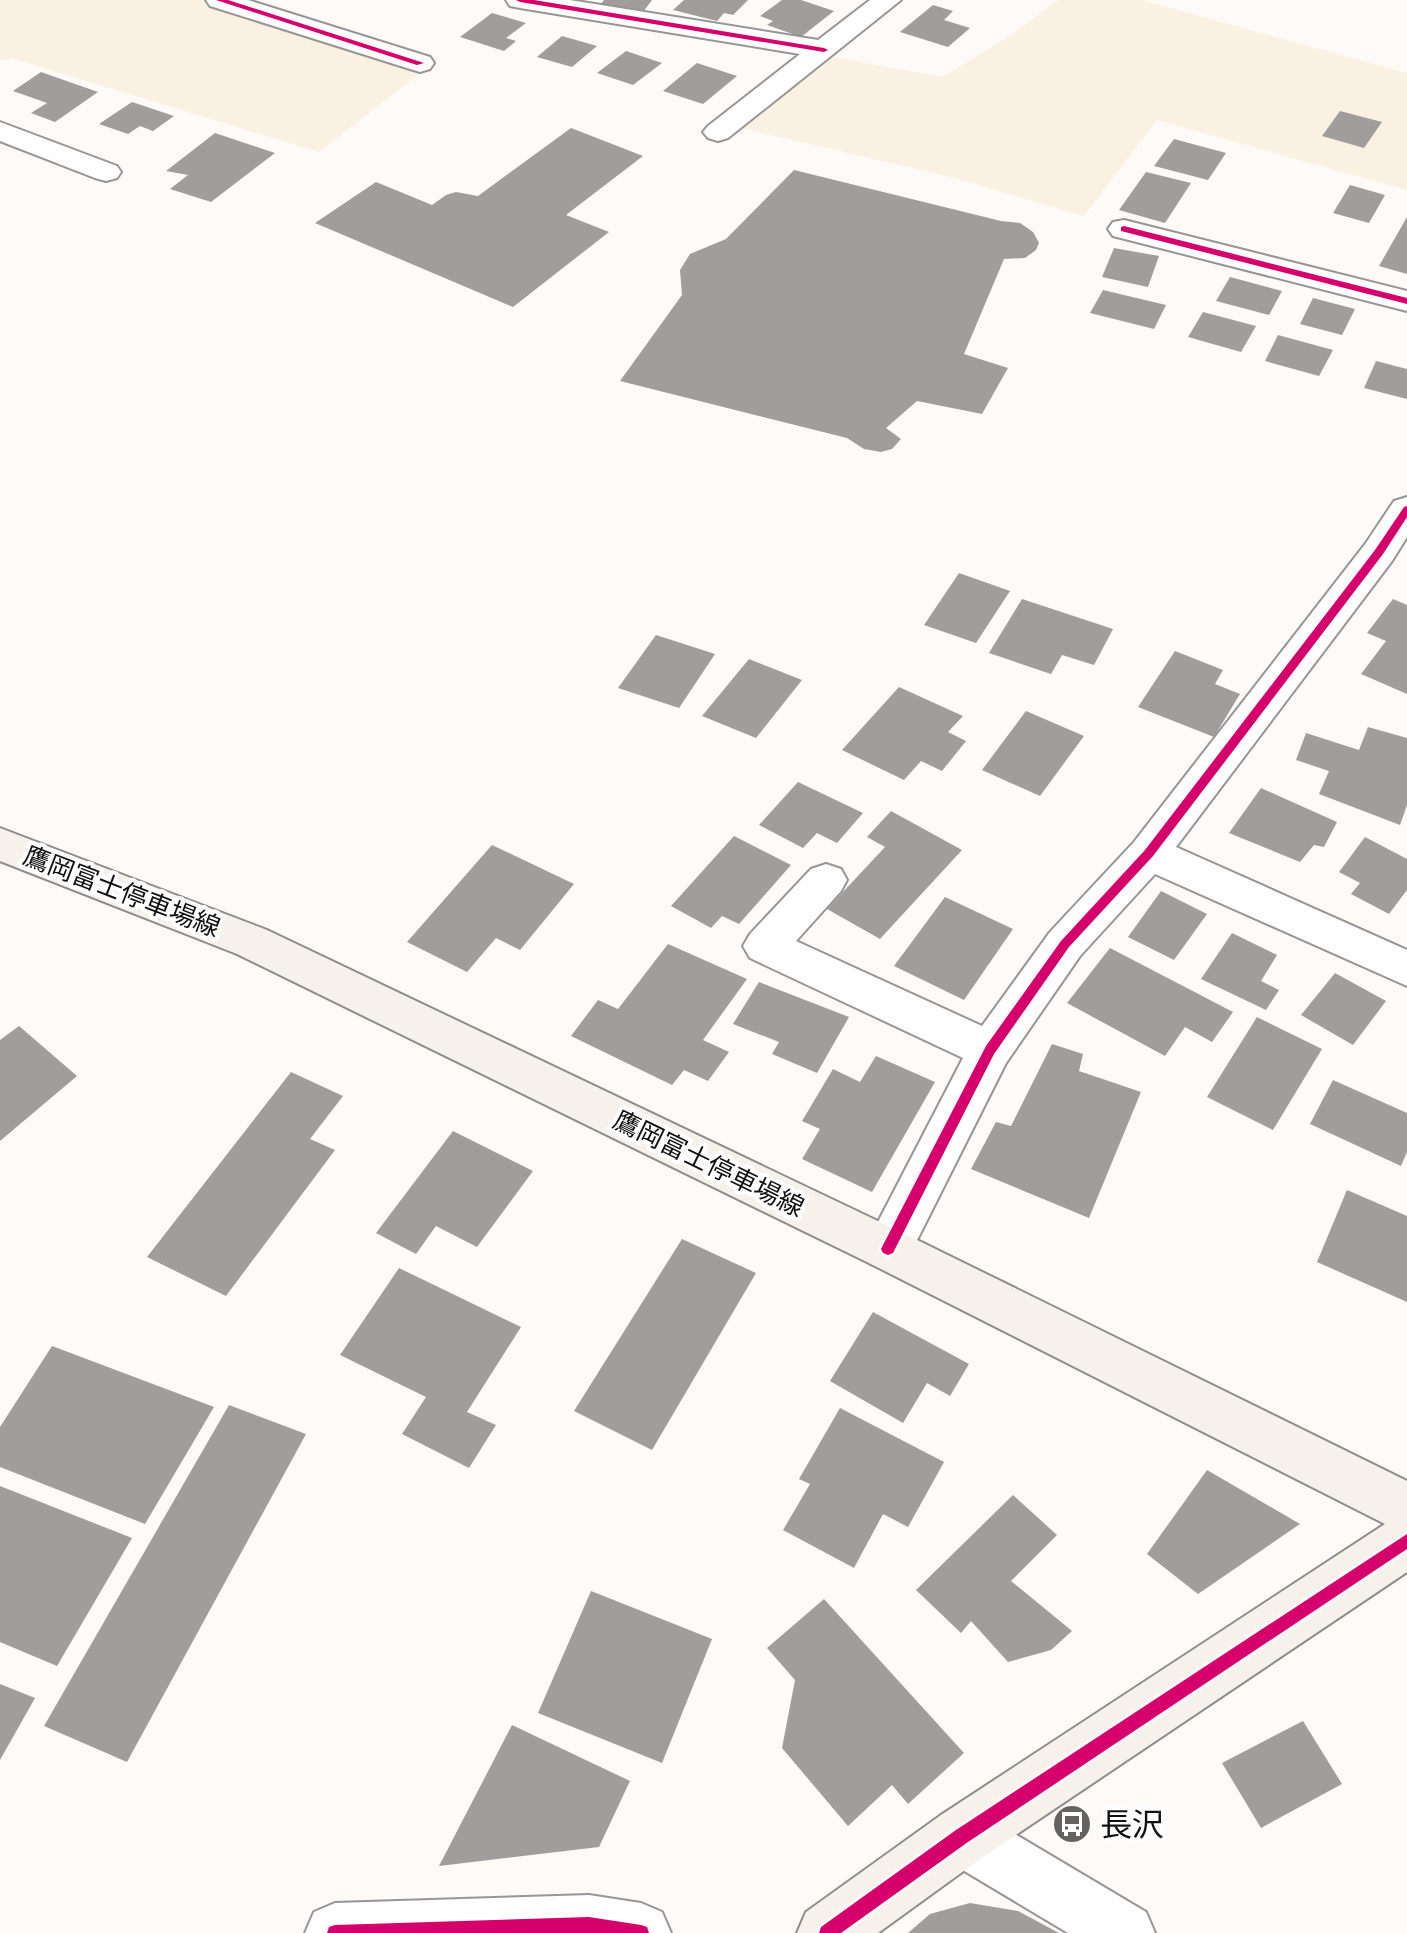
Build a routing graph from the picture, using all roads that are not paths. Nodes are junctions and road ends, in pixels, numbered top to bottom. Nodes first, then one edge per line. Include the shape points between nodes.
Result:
1 (220, 0) edge
2 (520, 0) edge
3 (887, 0) edge
4 (824, 50) junction
5 (420, 63) dead end
6 (0, 131) edge
7 (718, 132) dead end
8 (106, 172) dead end
9 (1124, 229) dead end
10 (1407, 301) edge
11 (1407, 509) edge
12 (1393, 557) edge
13 (0, 844) edge
14 (1149, 853) junction
15 (826, 880) dead end
16 (1407, 969) edge
17 (990, 1050) junction
18 (888, 1249) junction
19 (1407, 1508) edge
20 (1407, 1541) edge
21 (962, 1836) junction
22 (335, 1933) edge
23 (641, 1933) edge
24 (827, 1933) edge
25 (1125, 1933) edge

1 - 5 street
2 - 4 street
3 - 4 street
4 - 7 street
6 - 8 street
9 - 10 street
11 - 12 street
12 - 14 street
13 - 18 main road, 鷹岡富士停車場線 via 252,942
14 - 16 street
14 - 17 street via 1065,944
15 - 17 street via 765,946
17 - 18 street
18 - 19 main road, 鷹岡富士停車場線
20 - 21 main road
21 - 24 main road
21 - 25 street
22 - 23 street via 589,1925

